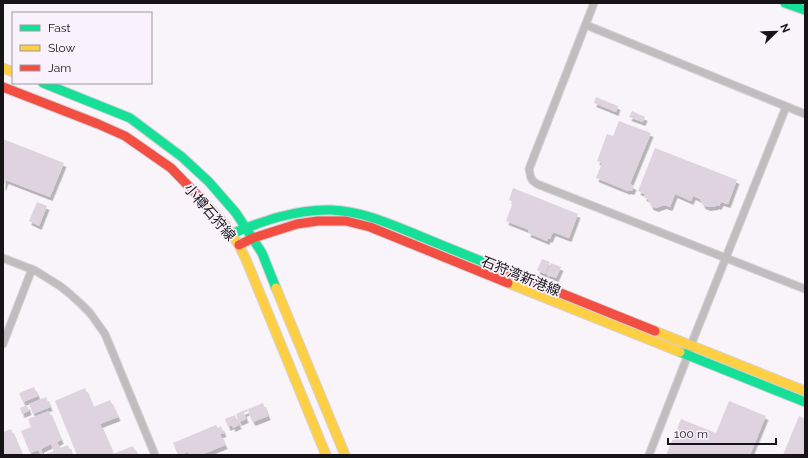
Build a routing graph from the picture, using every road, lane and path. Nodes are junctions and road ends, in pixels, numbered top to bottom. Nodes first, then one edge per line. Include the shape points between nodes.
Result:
1 (594, 3) edge
2 (785, 3) edge
3 (805, 10) edge
4 (586, 25) junction
5 (46, 84) edge
6 (3, 86) edge
7 (786, 106) junction
8 (805, 114) edge
9 (246, 228) junction
10 (232, 234) junction
11 (253, 238) junction
12 (239, 245) junction
13 (3, 258) edge
14 (726, 259) junction
15 (32, 269) junction
16 (805, 289) edge
17 (3, 344) edge
18 (691, 345) junction
19 (688, 355) junction
20 (805, 391) edge
21 (805, 402) edge
22 (155, 455) edge
23 (326, 455) edge
24 (345, 455) edge
25 (649, 455) edge

1 - 4 street
2 - 3 main road
4 - 7 street
4 - 14 street via 529,169 533,181
5 - 9 main road, 小樽石狩線 via 130,118 182,157 209,182
6 - 10 main road, 小樽石狩線 via 125,136 171,168
7 - 8 street
7 - 14 street
9 - 10 main road, 石狩湾新港線
9 - 11 main road, 小樽石狩線
9 - 18 main road, 石狩湾新港線 via 292,213 313,210 345,211 372,217
10 - 12 main road, 小樽石狩線
11 - 12 main road, 石狩湾新港線
11 - 19 main road, 石狩湾新港線 via 297,224 318,221 346,221 370,227
11 - 24 main road, 小樽石狩線 via 262,254
12 - 23 main road, 小樽石狩線
13 - 15 street
14 - 16 street
14 - 18 street
15 - 17 street
15 - 22 street via 60,286 81,304 105,334
18 - 19 street
18 - 20 main road, 石狩湾新港線
19 - 21 main road, 石狩湾新港線
19 - 25 street

